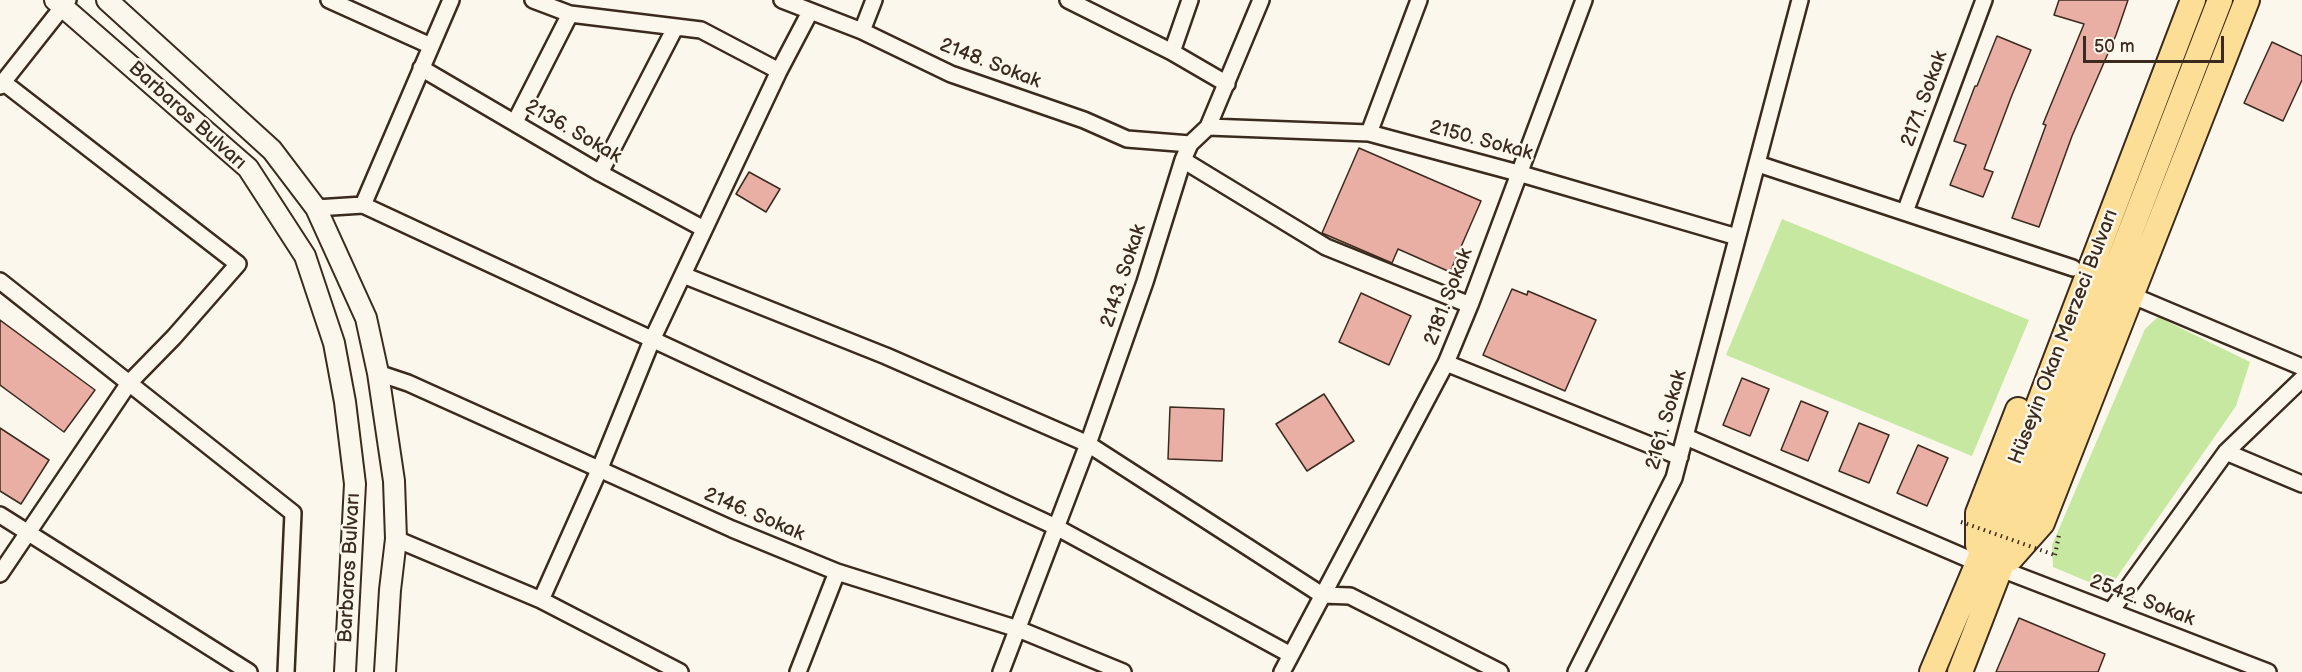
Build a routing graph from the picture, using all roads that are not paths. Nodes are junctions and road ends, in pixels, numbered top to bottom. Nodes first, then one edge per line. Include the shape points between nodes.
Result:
1 (107, 0) edge
2 (329, 0) edge
3 (451, 0) edge
4 (533, 0) edge
5 (782, 0) edge
6 (874, 0) edge
7 (1190, 0) edge
8 (1261, 0) edge
9 (1419, 0) edge
10 (1584, 0) edge
11 (1800, 0) edge
12 (1984, 0) edge
13 (2176, 0) edge
14 (2193, 0) edge
15 (2220, 0) edge
16 (2247, 0) edge
17 (1071, 1) edge
18 (62, 2) edge
19 (810, 12) junction
20 (570, 14) junction
21 (675, 28) junction
22 (862, 31) junction
23 (431, 46) junction
24 (1172, 52) junction
25 (421, 68) junction
26 (779, 71) junction
27 (2, 84) edge
28 (1227, 84) junction
29 (514, 122) junction
30 (1208, 127) junction
31 (1369, 133) junction
32 (1190, 144) junction
33 (1183, 160) junction
34 (1758, 164) junction
35 (600, 172) junction
36 (1518, 173) junction
37 (363, 205) junction
38 (316, 208) junction
39 (1905, 212) junction
40 (704, 229) junction
41 (1737, 237) junction
42 (2073, 267) junction
43 (683, 275) junction
44 (0, 281) edge
45 (2131, 295) junction
46 (1470, 305) junction
47 (652, 340) junction
48 (1446, 363) junction
49 (2302, 367) edge
50 (378, 373) junction
51 (2302, 379) edge
52 (129, 383) junction
53 (1686, 436) junction
54 (1088, 444) junction
55 (2226, 452) junction
56 (1680, 457) junction
57 (600, 468) junction
58 (2302, 484) edge
59 (0, 515) edge
60 (1056, 527) junction
61 (28, 533) junction
62 (396, 539) junction
63 (1978, 563) junction
64 (2001, 569) junction
65 (837, 572) junction
66 (0, 574) edge
67 (1322, 595) junction
68 (541, 600) junction
69 (2111, 611) junction
70 (1018, 629) junction
71 (1291, 656) junction
72 (249, 672) edge
73 (286, 672) edge
74 (345, 672) edge
75 (385, 672) edge
76 (680, 672) edge
77 (798, 672) edge
78 (1001, 672) edge
79 (1123, 672) edge
80 (1282, 672) edge
81 (1500, 672) edge
82 (1576, 672) edge
83 (1932, 672) edge
84 (1960, 672) edge
85 (2268, 672) edge

1 - 38 street, Barbaros Bulvarı via 272,150
2 - 23 street
3 - 23 street
4 - 20 street
5 - 19 street, 2148. Sokak
6 - 22 street
7 - 24 street
8 - 28 street, 2143. Sokak
9 - 31 street
10 - 36 street, 2181. Sokak
11 - 34 street, 2161. Sokak
12 - 39 street, 2171. Sokak
13 - 42 main road
14 - 63 main road, Hüseyin Okan Merzeci Bulvarı
15 - 64 main road, Hüseyin Okan Merzeci Bulvarı
16 - 45 main road
17 - 24 street
18 - 27 street
18 - 74 street, Barbaros Bulvarı via 248,168 305,256 334,343 355,484
19 - 22 street, 2148. Sokak
19 - 26 street
20 - 21 street
20 - 29 street
21 - 26 street via 701,30
21 - 35 street
22 - 32 street, 2148. Sokak via 951,74 1127,139
23 - 25 street
24 - 28 street
25 - 29 street, 2136. Sokak
25 - 37 street
26 - 40 street
27 - 52 street via 238,264
28 - 30 street, 2143. Sokak
29 - 35 street, 2136. Sokak
30 - 31 street, 2150. Sokak
30 - 32 street, 2143. Sokak
31 - 36 street, 2150. Sokak
32 - 33 street, 2143. Sokak
33 - 46 street via 1326,247
33 - 54 street, 2143. Sokak
34 - 39 street
34 - 41 street, 2161. Sokak
35 - 40 street, 2136. Sokak
36 - 41 street, 2150. Sokak
36 - 46 street, 2181. Sokak
37 - 38 street
37 - 47 street
38 - 50 street, Barbaros Bulvarı via 366,318
39 - 42 street
40 - 43 street
41 - 53 street, 2161. Sokak
42 - 63 main road via 1978,513
43 - 47 street
43 - 54 street via 886,356
44 - 52 street
45 - 49 street
45 - 64 main road via 2042,523
46 - 48 street, 2181. Sokak
47 - 57 street
47 - 60 street
48 - 56 street
48 - 67 street, 2181. Sokak
50 - 57 street, 2146. Sokak
50 - 62 street, Barbaros Bulvarı via 394,481
51 - 55 street
52 - 61 street
52 - 73 street via 293,513
53 - 56 street, 2161. Sokak
53 - 63 street
54 - 60 street, 2143. Sokak
54 - 67 street
55 - 58 street
55 - 69 street
56 - 82 street, 2161. Sokak via 1674,478
57 - 65 street, 2146. Sokak
57 - 68 street
59 - 61 street
60 - 70 street, 2143. Sokak
60 - 71 street
61 - 66 street
61 - 72 street
62 - 68 street
62 - 75 street, Barbaros Bulvarı
63 - 83 main road, Hüseyin Okan Merzeci Bulvarı
64 - 69 street, 2542. Sokak
64 - 84 main road, Hüseyin Okan Merzeci Bulvarı
65 - 70 street, 2146. Sokak
65 - 77 street
67 - 71 street, 2181. Sokak
67 - 81 street via 1350,596
68 - 76 street
69 - 85 street, 2542. Sokak
70 - 78 street, 2143. Sokak
70 - 79 street, 2146. Sokak
71 - 80 street, 2181. Sokak

